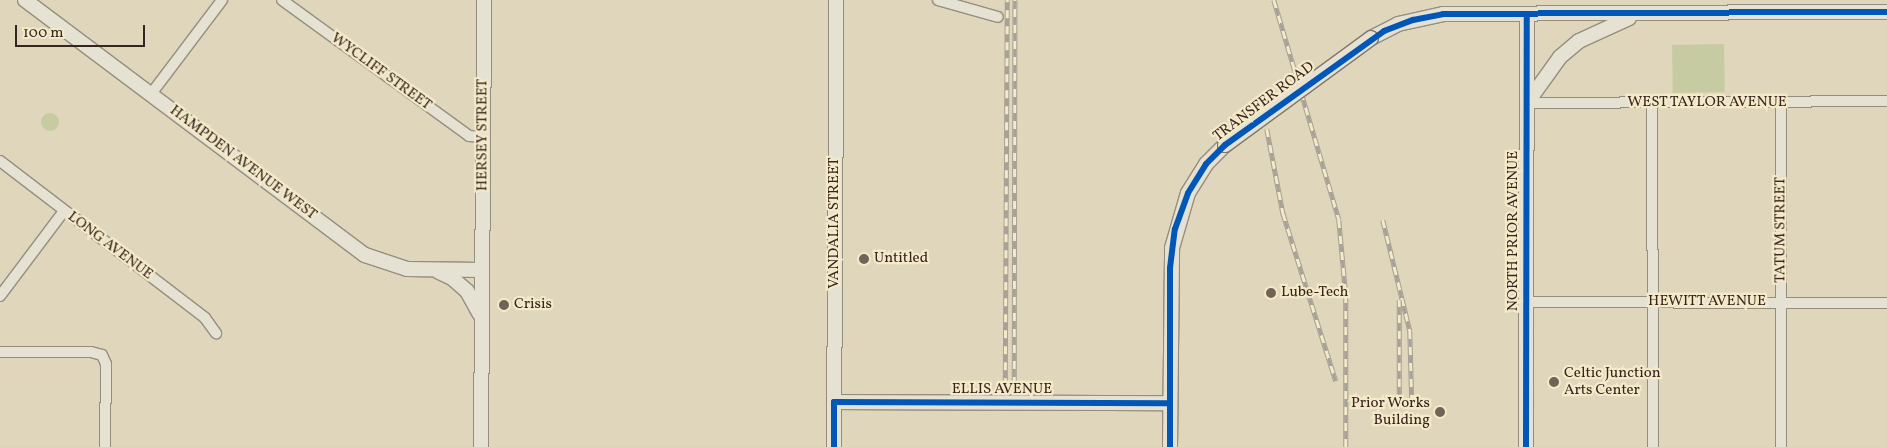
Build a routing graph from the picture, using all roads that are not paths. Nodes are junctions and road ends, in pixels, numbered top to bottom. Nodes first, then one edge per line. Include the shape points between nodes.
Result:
1 (25, 0) edge
2 (222, 0) edge
3 (282, 0) edge
4 (484, 0) edge
5 (836, 0) edge
6 (938, 0) edge
7 (1887, 12) edge
8 (1527, 14) junction
9 (1636, 15) junction
10 (998, 17) dead end
11 (151, 94) junction
12 (1887, 101) edge
13 (1781, 102) junction
14 (1527, 103) junction
15 (1652, 103) junction
16 (483, 137) junction
17 (0, 162) edge
18 (64, 211) junction
19 (434, 270) junction
20 (482, 270) junction
21 (0, 296) edge
22 (1527, 302) junction
23 (1652, 302) junction
24 (1781, 302) junction
25 (1887, 303) edge
26 (482, 320) junction
27 (216, 333) dead end
28 (0, 352) edge
29 (834, 402) junction
30 (1170, 403) junction
31 (104, 447) edge
32 (482, 447) edge
33 (834, 447) edge
34 (1170, 447) edge
35 (1526, 447) edge
36 (1653, 447) edge
37 (1781, 447) edge

1 - 11 street, HAMPDEN AVENUE WEST
2 - 11 street
3 - 16 street, WYCLIFF STREET via 469,136
4 - 16 street, HERSEY STREET
5 - 29 street, VANDALIA STREET
6 - 10 street
7 - 9 street, TRANSFER ROAD
8 - 9 street, TRANSFER ROAD
8 - 14 street, NORTH PRIOR AVENUE
8 - 30 street, TRANSFER ROAD, bridge via 1428,16 1398,24 1372,38 1226,145 1197,177 1176,230 1170,268
9 - 14 street via 1579,41 1560,56
11 - 19 street, HAMPDEN AVENUE WEST via 365,255 390,266
12 - 13 street, WEST TAYLOR AVENUE
13 - 15 street, WEST TAYLOR AVENUE
13 - 24 street, TATUM STREET
14 - 15 street, WEST TAYLOR AVENUE
14 - 22 street, NORTH PRIOR AVENUE
15 - 23 street
16 - 20 street, HERSEY STREET
17 - 18 street, LONG AVENUE
18 - 21 street
18 - 27 street, LONG AVENUE via 205,318
19 - 20 street, HAMPDEN AVENUE WEST
19 - 26 street via 452,278 469,292
20 - 26 street, HERSEY STREET
22 - 23 street, HEWITT AVENUE
22 - 35 street, NORTH PRIOR AVENUE
23 - 24 street, HEWITT AVENUE
23 - 36 street
24 - 25 street, HEWITT AVENUE
24 - 37 street, TATUM STREET
26 - 32 street, HERSEY STREET
28 - 31 street via 91,352 102,355 106,364
29 - 30 street, ELLIS AVENUE
29 - 33 street, VANDALIA STREET
30 - 34 street, TRANSFER ROAD

